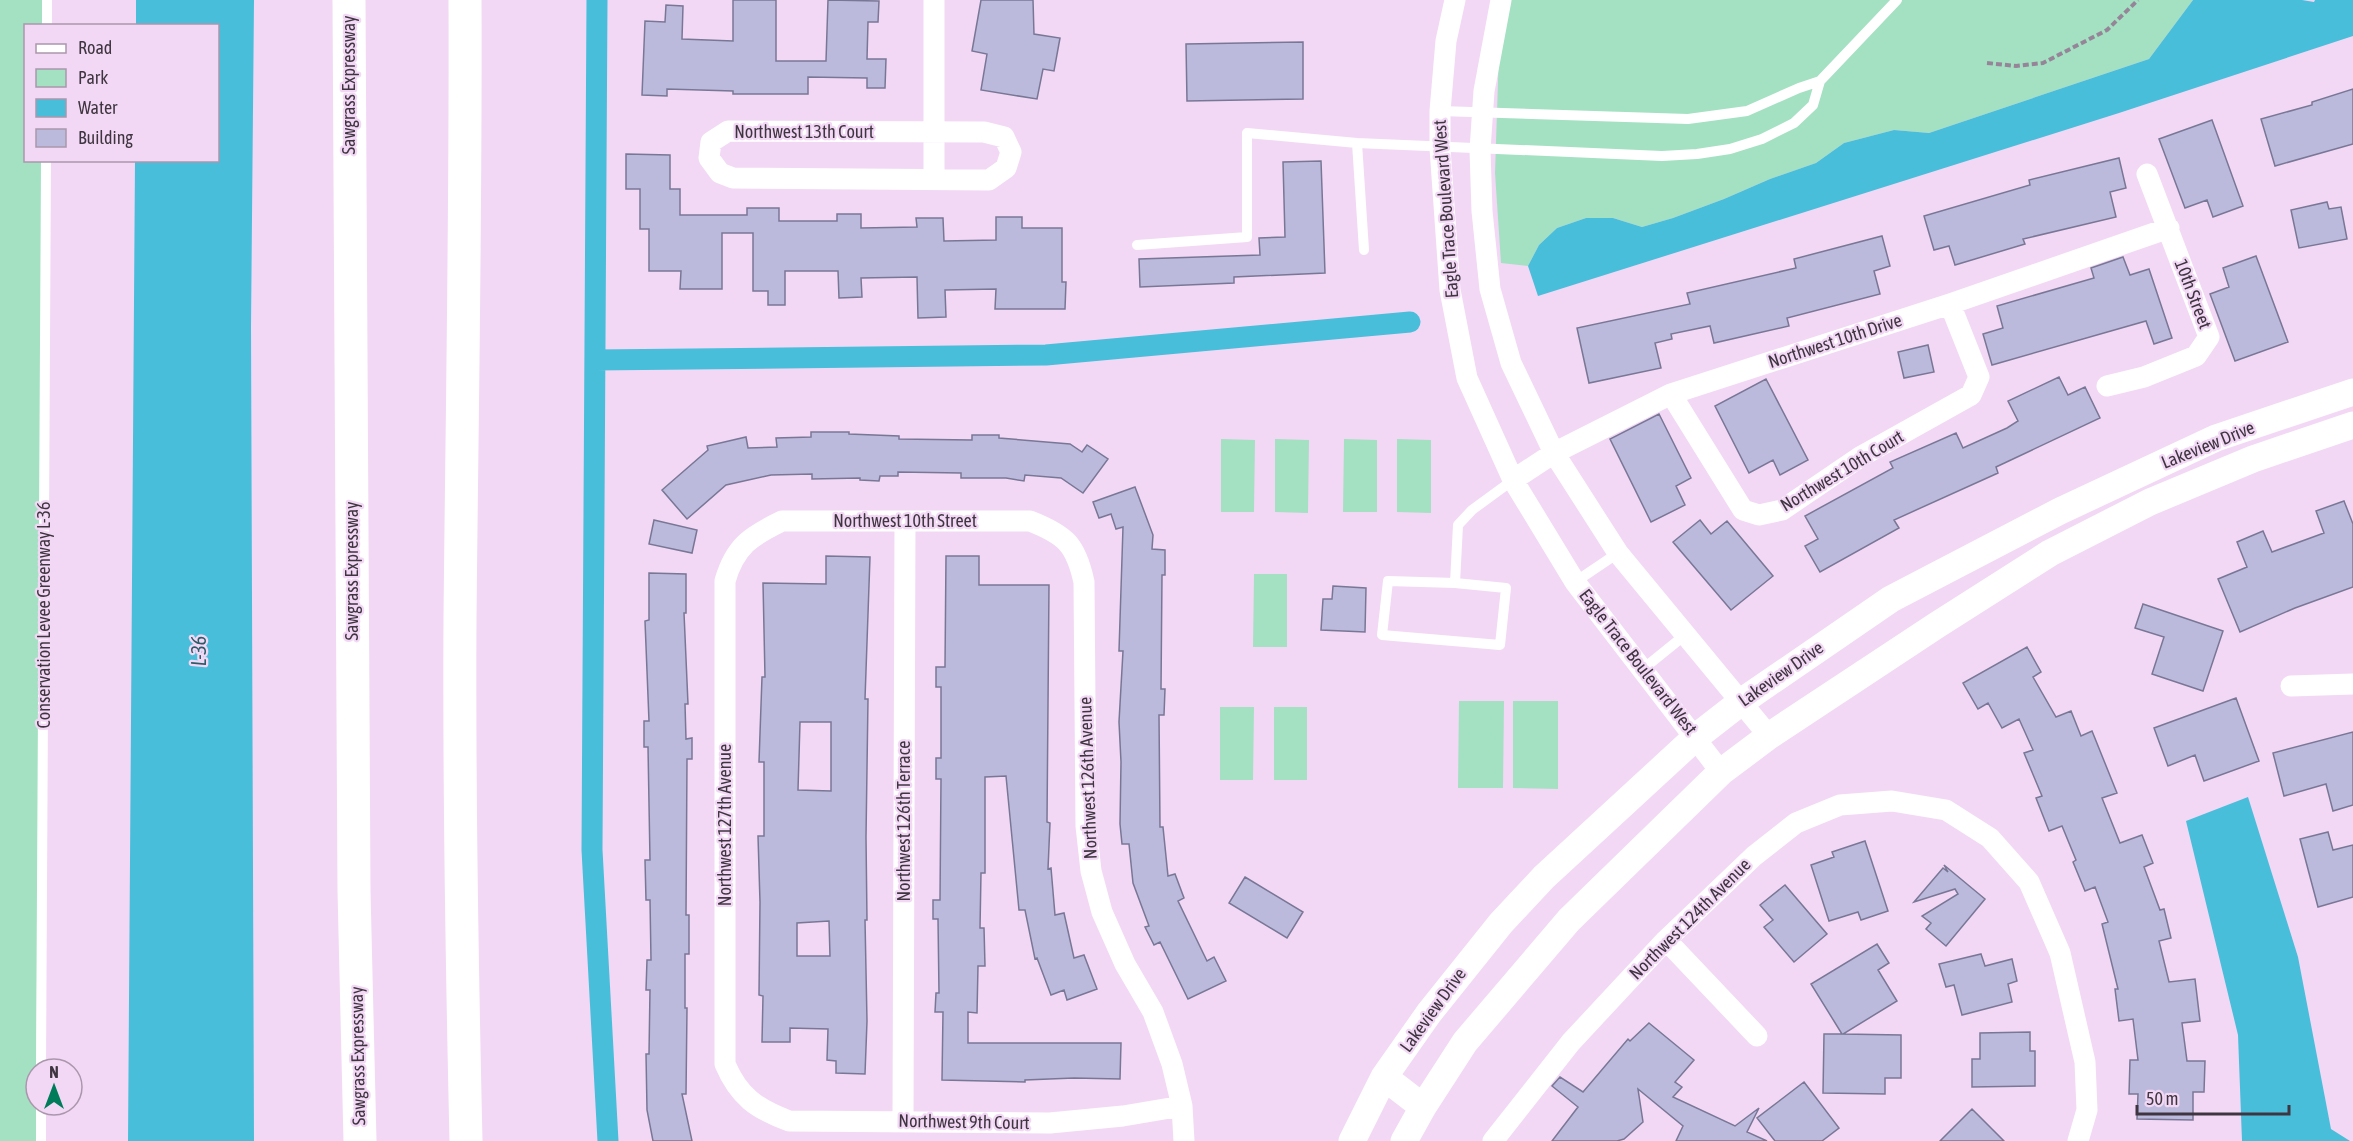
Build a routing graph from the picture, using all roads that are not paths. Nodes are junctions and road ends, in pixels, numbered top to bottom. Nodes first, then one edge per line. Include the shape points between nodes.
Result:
1 (47, 0) edge
2 (349, 0) edge
3 (465, 0) edge
4 (934, 0) edge
5 (1455, 0) edge
6 (1501, 0) edge
7 (1897, 0) edge
8 (47, 24) edge
9 (1820, 81) junction
10 (1440, 111) junction
11 (1482, 113) junction
12 (934, 132) junction
13 (1357, 143) junction
14 (1440, 147) junction
15 (1480, 150) junction
16 (46, 162) edge
17 (2147, 174) dead end
18 (934, 180) junction
19 (2169, 228) junction
20 (1137, 245) dead end
21 (1364, 250) dead end
22 (1950, 304) junction
23 (2107, 386) dead end
24 (2353, 392) edge
25 (1671, 394) junction
26 (2353, 425) edge
27 (1554, 453) junction
28 (1513, 480) junction
29 (905, 521) junction
30 (1069, 543) joint
31 (742, 545) joint
32 (1617, 554) junction
33 (1575, 582) junction
34 (1455, 584) junction
35 (1685, 635) junction
36 (1643, 669) junction
37 (2353, 684) edge
38 (2291, 686) dead end
39 (1741, 702) junction
40 (1696, 736) junction
41 (1769, 736) junction
42 (1722, 772) junction
43 (1666, 940) junction
44 (1757, 1036) dead end
45 (41, 1057) edge
46 (1384, 1077) junction
47 (750, 1100) joint
48 (1182, 1106) junction
49 (1423, 1107) junction
50 (41, 1117) edge
51 (903, 1121) junction
52 (41, 1141) edge
53 (360, 1141) edge
54 (466, 1141) edge
55 (1184, 1141) edge
56 (1352, 1141) edge
57 (1404, 1141) edge
58 (1493, 1141) edge
59 (2078, 1141) edge

1 - 8 lane
2 - 53 highway, Sawgrass Expressway via 354,891
3 - 54 highway via 460,633
4 - 12 street
5 - 10 street, Eagle Trace Boulevard West via 1446,41
6 - 11 street, Eagle Trace Boulevard West
7 - 9 lane
9 - 11 lane via 1747,111 1688,119
9 - 15 lane via 1813,105 1794,123 1730,149 1662,156
10 - 11 lane
10 - 14 street, Eagle Trace Boulevard West
11 - 15 street, Eagle Trace Boulevard West
12 - 18 street
12 - 18 street, Northwest 13th Court via 984,132 1004,137 1011,152 1006,168 989,180
12 - 18 street, Northwest 13th Court via 728,131 711,142 709,158 720,173 733,178
13 - 14 lane
13 - 20 lane via 1247,133 1247,237
13 - 21 lane
14 - 15 lane
14 - 28 street, Eagle Trace Boulevard West via 1450,290 1467,378
15 - 27 street, Eagle Trace Boulevard West via 1490,289 1511,363
16 - 45 lane, Conservation Levee Greenway L-36
17 - 19 street, 10th Street
19 - 22 street, Northwest 10th Drive
19 - 23 street, 10th Street via 2210,337 2196,356 2144,377
22 - 25 street, Northwest 10th Drive
22 - 25 street, Northwest 10th Court via 1979,377 1971,395 1860,457 1782,510 1759,515 1743,510
24 - 39 street, Lakeview Drive via 2216,438 2060,511 1892,599
25 - 27 street, Northwest 10th Drive
26 - 41 street, Lakeview Drive via 2253,459 2161,498 2050,553
27 - 28 street, Northwest 10th Drive
27 - 32 street, Eagle Trace Boulevard West
28 - 33 street, Eagle Trace Boulevard West
28 - 34 lane via 1458,525
29 - 30 street, Northwest 10th Street via 1030,521 1051,529
29 - 31 street, Northwest 10th Street via 782,521
29 - 51 street, Northwest 126th Terrace
30 - 48 street, Northwest 126th Avenue via 1079,560 1084,582 1086,826 1091,871 1111,933 1153,1012
31 - 47 street, Northwest 127th Avenue via 730,563 725,581 725,1064 733,1084
32 - 33 lane
32 - 35 street, Eagle Trace Boulevard West
33 - 36 street, Eagle Trace Boulevard West
34 - 34 lane via 1506,588 1500,645 1383,635 1388,581
35 - 36 lane
35 - 39 street, Eagle Trace Boulevard West
36 - 40 street, Eagle Trace Boulevard West
37 - 38 street
39 - 40 street, Lakeview Drive
39 - 41 street, Eagle Trace Boulevard West
40 - 42 street, Eagle Trace Boulevard West
40 - 46 street, Lakeview Drive via 1501,923
41 - 42 street, Lakeview Drive
42 - 49 street, Lakeview Drive via 1569,920 1465,1042
43 - 44 street
43 - 58 street, Northwest 124th Avenue via 1571,1042
43 - 59 street, Northwest 124th Avenue via 1754,856 1796,823 1840,805 1892,801 1946,810 1990,838 2030,882 2061,953 2085,1062 2087,1110
46 - 49 street
46 - 56 street, Lakeview Drive
47 - 51 street, Northwest 9th Court via 789,1121
48 - 51 street, Northwest 9th Court via 1050,1123
48 - 55 street, Northwest 126th Avenue
49 - 57 street, Lakeview Drive
50 - 52 lane

